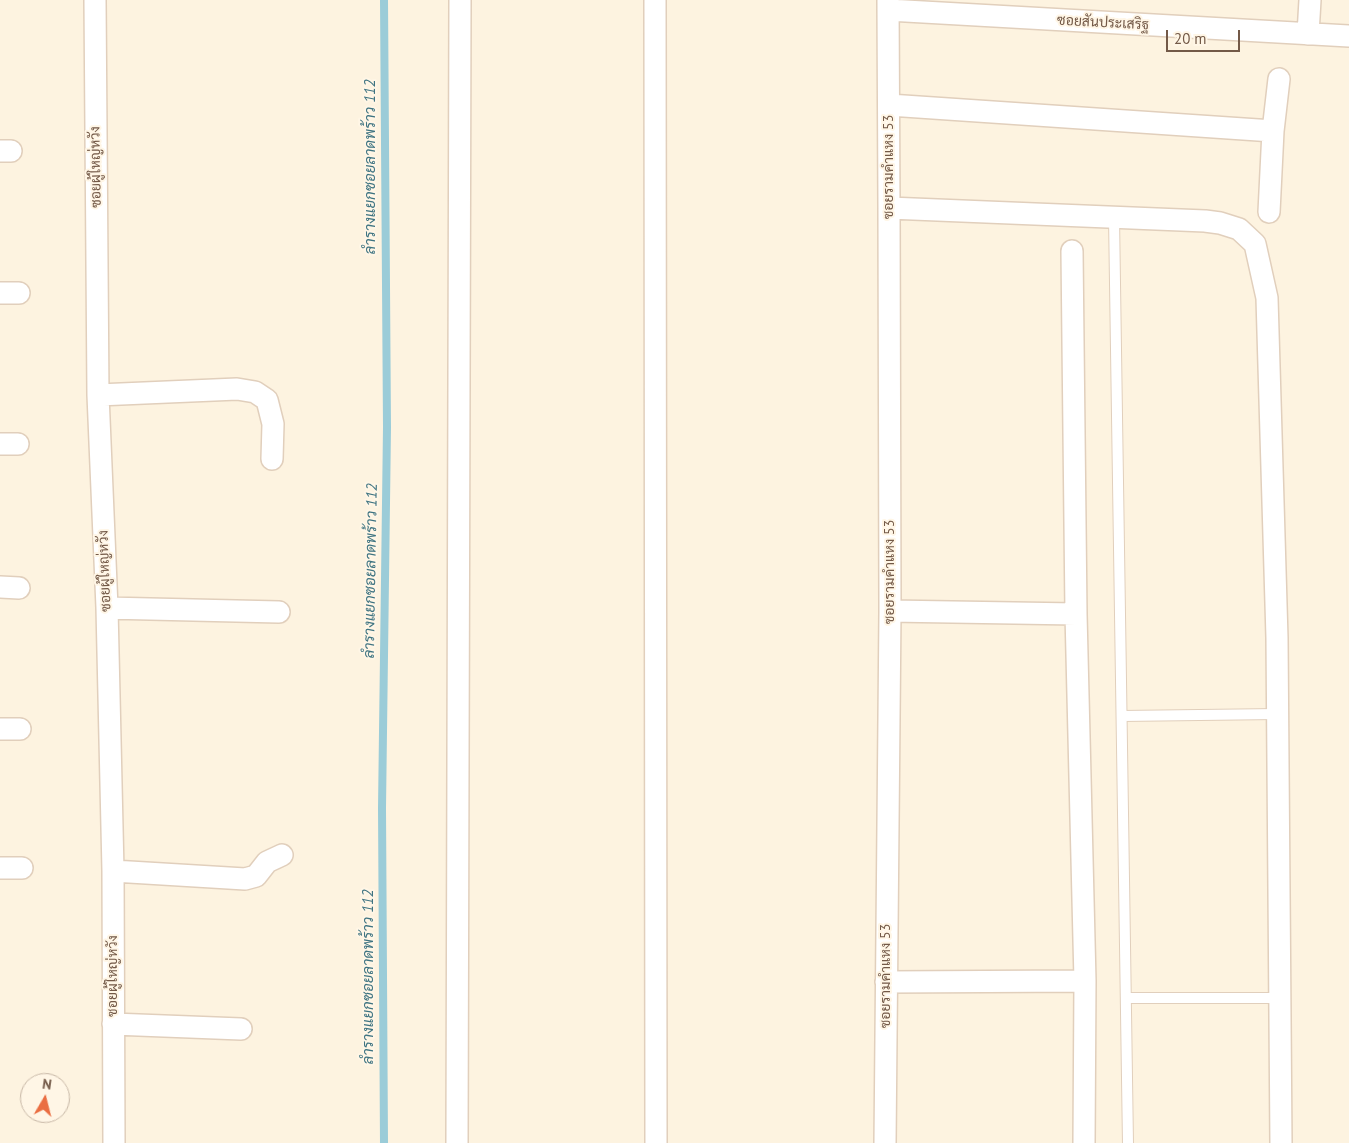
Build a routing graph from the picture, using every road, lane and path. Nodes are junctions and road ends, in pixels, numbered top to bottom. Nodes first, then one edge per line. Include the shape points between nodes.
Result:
1 (95, 0) edge
2 (460, 0) edge
3 (655, 0) edge
4 (1310, 0) edge
5 (888, 5) edge
6 (1308, 34) junction
7 (1349, 36) edge
8 (1279, 80) dead end
9 (888, 105) junction
10 (1273, 131) junction
11 (889, 208) junction
12 (1269, 212) dead end
13 (1114, 217) junction
14 (1072, 251) dead end
15 (98, 395) junction
16 (272, 459) dead end
17 (106, 608) junction
18 (890, 611) junction
19 (279, 612) dead end
20 (1076, 614) junction
21 (1277, 714) junction
22 (1122, 716) junction
23 (282, 855) dead end
24 (0, 868) edge
25 (22, 868) dead end
26 (113, 871) junction
27 (1085, 981) junction
28 (886, 982) junction
29 (1126, 998) junction
30 (1280, 998) junction
31 (113, 1024) junction
32 (241, 1029) dead end
33 (114, 1143) edge
34 (457, 1143) edge
35 (656, 1143) edge
36 (885, 1143) edge
37 (1084, 1143) edge
38 (1128, 1143) edge
39 (1281, 1143) edge

1 - 15 street, ซอยผู้ใหญ่หวัง
2 - 34 street
3 - 35 street
4 - 6 street
5 - 6 street, ซอยสันประเสริฐ
5 - 9 street, ซอยรามคำแหง 53
6 - 7 street, ซอยสันประเสริฐ
8 - 10 street
9 - 10 street
9 - 11 street, ซอยรามคำแหง 53
10 - 12 street
11 - 13 street
11 - 18 street, ซอยรามคำแหง 53
13 - 21 street via 1205,220 1239,229 1255,244 1267,298
13 - 22 lane
14 - 20 street
15 - 16 street via 237,389 256,392 267,400 273,424
15 - 17 street, ซอยผู้ใหญ่หวัง
17 - 19 street
17 - 26 street, ซอยผู้ใหญ่หวัง
18 - 20 street
18 - 28 street, ซอยรามคำแหง 53
20 - 27 street
21 - 22 lane
21 - 30 street
22 - 29 lane
23 - 26 street via 267,862 256,876 245,879
24 - 25 street
26 - 31 street, ซอยผู้ใหญ่หวัง
27 - 28 street
27 - 37 street
28 - 36 street, ซอยรามคำแหง 53
29 - 30 lane
29 - 38 lane
30 - 39 street
31 - 32 street
31 - 33 street, ซอยผู้ใหญ่หวัง

